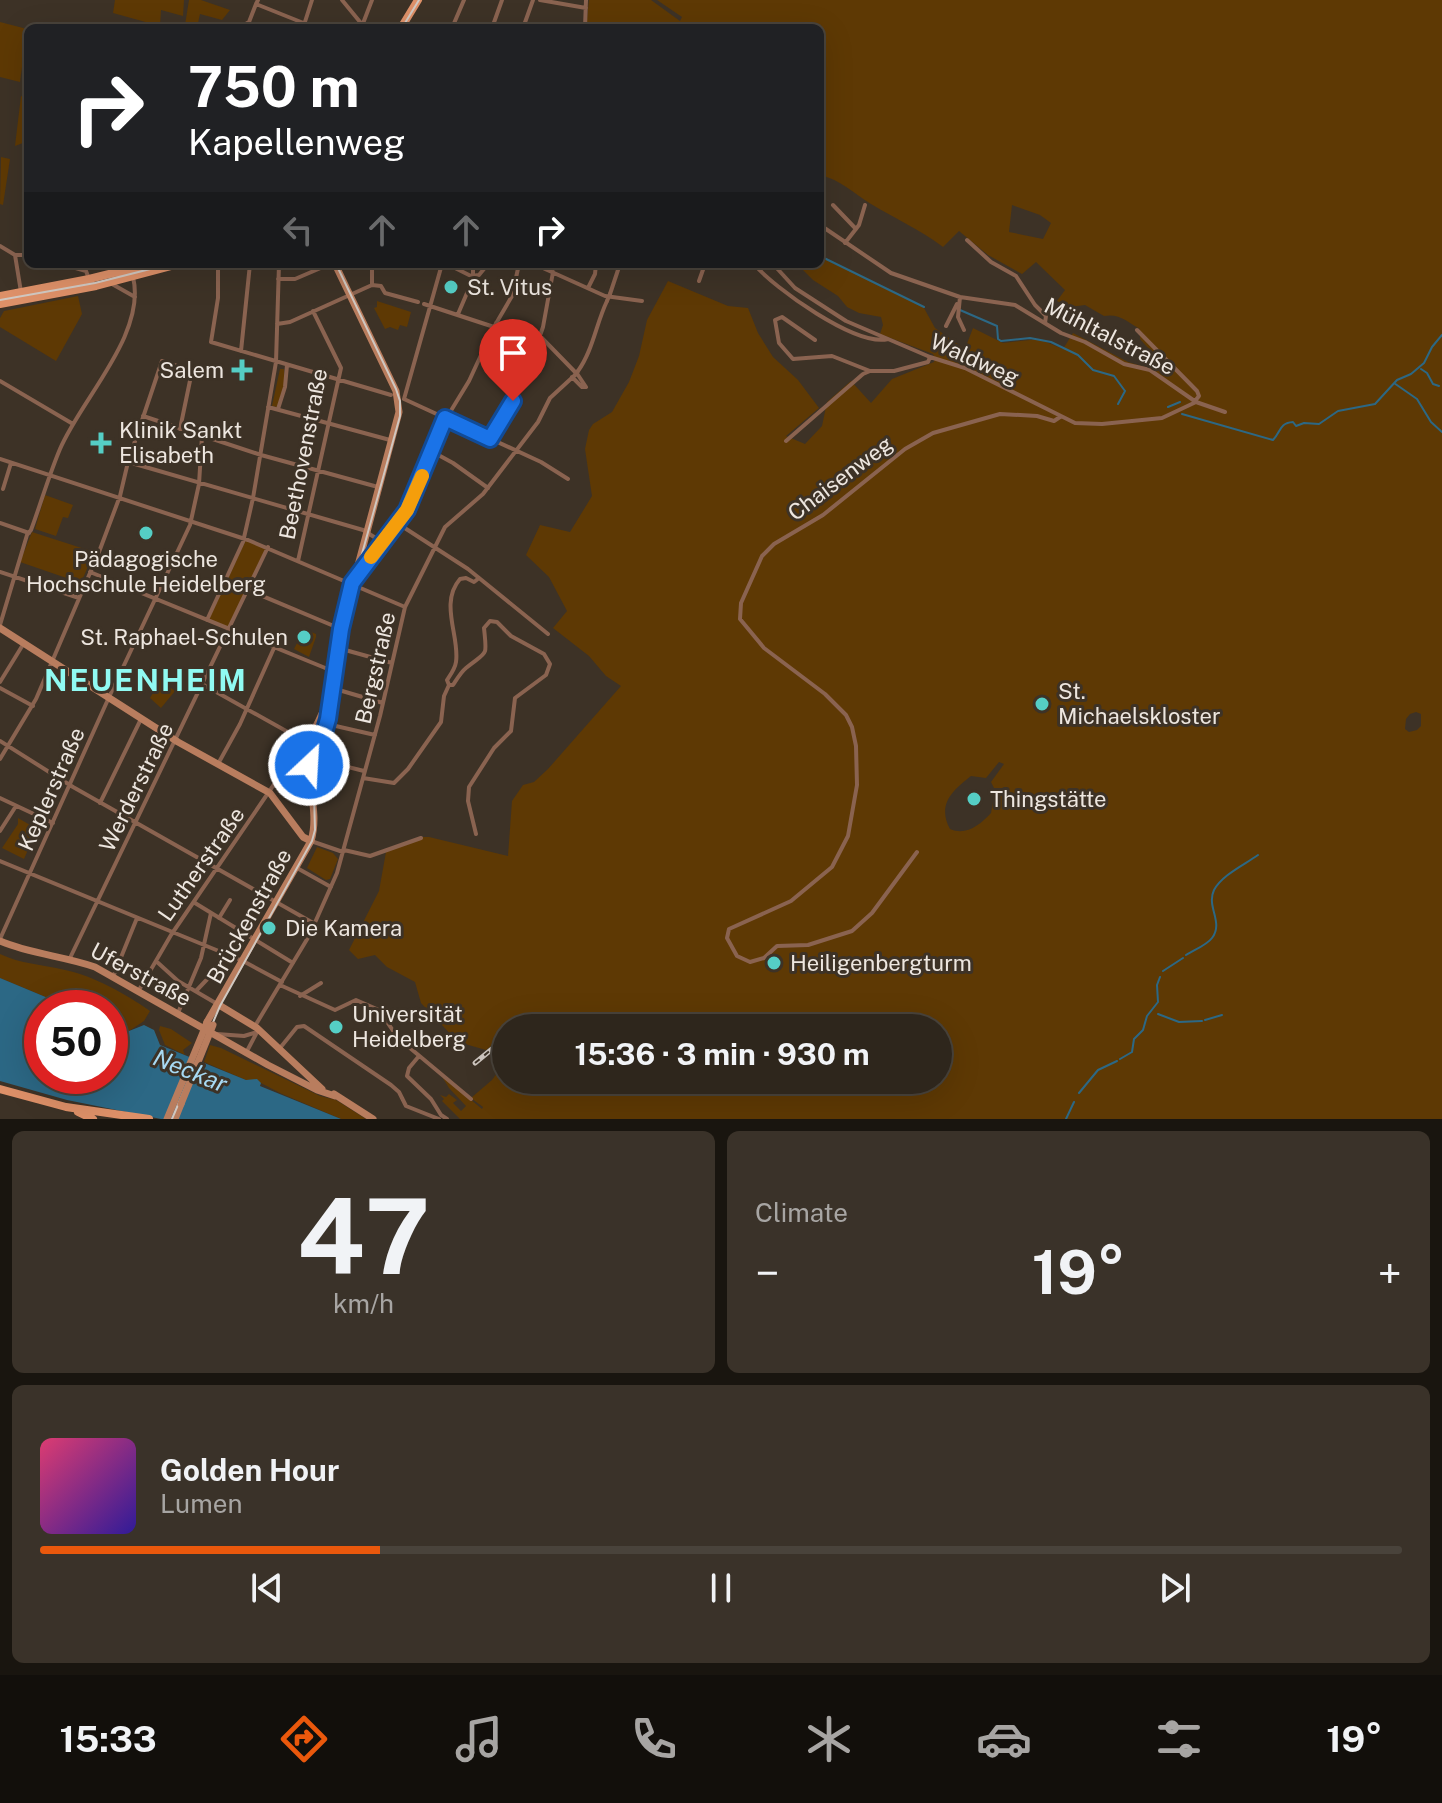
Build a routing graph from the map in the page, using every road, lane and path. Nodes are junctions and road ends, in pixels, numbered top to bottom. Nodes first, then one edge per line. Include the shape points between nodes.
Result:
1 (312, 0) edge
2 (342, 0) edge
3 (372, 0) edge
4 (418, 0) edge
5 (464, 0) edge
6 (502, 0) edge
7 (533, 0) edge
8 (540, 0) edge
9 (586, 0) edge
10 (257, 2) edge
11 (586, 8) junction
12 (246, 24) edge
13 (300, 24) edge
14 (305, 24) edge
15 (361, 24) edge
16 (364, 24) edge
17 (404, 24) edge
18 (454, 24) edge
19 (493, 24) edge
20 (524, 24) edge
21 (585, 24) edge
22 (833, 205) dead end
23 (865, 205) dead end
24 (824, 228) edge
25 (857, 230) junction
26 (967, 240) dead end
27 (845, 243) junction
28 (0, 246) edge
29 (15, 255) junction
30 (24, 255) edge
31 (75, 268) edge
32 (139, 268) edge
33 (157, 268) edge
34 (218, 268) edge
35 (250, 268) edge
36 (279, 268) edge
37 (322, 268) edge
38 (334, 268) edge
39 (372, 268) edge
40 (443, 268) edge
41 (459, 268) edge
42 (472, 268) edge
43 (485, 268) edge
44 (518, 268) edge
45 (544, 268) edge
46 (596, 268) edge
47 (619, 268) edge
48 (704, 268) edge
49 (758, 268) edge
50 (777, 268) edge
51 (553, 272) junction
52 (129, 273) junction
53 (471, 276) junction
54 (89, 279) junction
55 (278, 279) junction
56 (699, 281) dead end
57 (109, 283) junction
58 (372, 285) junction
59 (588, 288) junction
60 (349, 294) junction
61 (0, 296) edge
62 (22, 296) junction
63 (135, 297) junction
64 (959, 299) junction
65 (642, 301) dead end
66 (0, 304) edge
67 (431, 305) junction
68 (313, 311) junction
69 (458, 315) junction
70 (1045, 323) junction
71 (277, 324) junction
72 (495, 325) junction
73 (946, 326) dead end
74 (964, 330) dead end
75 (1137, 330) dead end
76 (540, 336) junction
77 (888, 339) junction
78 (815, 340) dead end
79 (241, 351) junction
80 (930, 357) junction
81 (276, 362) junction
82 (287, 365) junction
83 (870, 371) junction
84 (575, 374) junction
85 (0, 381) edge
86 (338, 381) junction
87 (1186, 395) junction
88 (398, 401) junction
89 (1195, 402) junction
90 (268, 407) junction
91 (278, 409) junction
92 (1181, 410) junction
93 (1225, 412) dead end
94 (143, 416) junction
95 (1060, 417) junction
96 (445, 418) junction
97 (328, 423) junction
98 (73, 424) junction
99 (180, 429) junction
100 (202, 436) junction
101 (490, 439) junction
102 (392, 441) junction
103 (786, 441) dead end
104 (431, 451) junction
105 (516, 452) junction
106 (261, 455) junction
107 (0, 459) edge
108 (128, 462) junction
109 (11, 463) junction
110 (318, 470) junction
111 (50, 476) junction
112 (568, 479) dead end
113 (199, 484) junction
114 (379, 487) junction
115 (488, 488) junction
116 (3, 489) dead end
117 (253, 498) junction
118 (119, 499) junction
119 (308, 514) junction
120 (0, 523) edge
121 (191, 523) junction
122 (397, 523) junction
123 (367, 532) junction
124 (29, 533) junction
125 (245, 538) junction
126 (382, 542) junction
127 (268, 547) junction
128 (434, 548) junction
129 (298, 561) junction
130 (0, 572) edge
131 (90, 572) junction
132 (14, 577) junction
133 (479, 578) junction
134 (352, 583) junction
135 (248, 590) junction
136 (79, 598) junction
137 (155, 600) junction
138 (405, 607) junction
139 (207, 620) junction
140 (0, 626) edge
141 (229, 629) junction
142 (341, 629) junction
143 (548, 634) dead end
144 (24, 643) junction
145 (274, 648) junction
146 (338, 648) junction
147 (53, 662) junction
148 (392, 663) junction
149 (335, 672) junction
150 (0, 682) edge
151 (202, 684) junction
152 (449, 685) junction
153 (332, 687) junction
154 (0, 688) edge
155 (108, 699) junction
156 (383, 703) junction
157 (33, 706) junction
158 (246, 709) junction
159 (142, 718) junction
160 (323, 721) junction
161 (375, 735) junction
162 (175, 740) junction
163 (0, 741) edge
164 (304, 741) junction
165 (9, 746) junction
166 (0, 759) edge
167 (316, 759) junction
168 (218, 764) junction
169 (311, 768) junction
170 (364, 775) junction
171 (69, 787) junction
172 (270, 793) junction
173 (0, 798) edge
174 (100, 803) junction
175 (16, 806) junction
176 (53, 823) junction
177 (136, 824) junction
178 (0, 831) edge
179 (476, 834) dead end
180 (421, 838) dead end
181 (311, 841) junction
182 (344, 851) junction
183 (917, 852) dead end
184 (0, 861) edge
185 (297, 868) junction
186 (218, 869) junction
187 (30, 874) junction
188 (331, 887) junction
189 (230, 900) dead end
190 (99, 902) junction
191 (195, 903) junction
192 (277, 903) junction
193 (211, 913) junction
194 (137, 918) junction
195 (219, 918) junction
196 (315, 924) junction
197 (174, 933) junction
198 (0, 940) edge
199 (256, 940) junction
200 (204, 945) junction
201 (70, 958) junction
202 (156, 961) junction
203 (244, 961) junction
204 (293, 963) junction
205 (214, 972) dead end
206 (113, 977) junction
207 (282, 982) junction
208 (321, 983) dead end
209 (188, 987) junction
210 (139, 990) junction
211 (196, 991) junction
212 (303, 997) junction
213 (218, 1007) junction
214 (178, 1013) junction
215 (210, 1024) junction
216 (257, 1029) junction
217 (217, 1034) junction
218 (279, 1049) junction
219 (246, 1053) junction
220 (419, 1056) junction
221 (314, 1082) junction
222 (0, 1089) edge
223 (324, 1093) junction
224 (335, 1096) junction
225 (471, 1099) dead end
226 (100, 1116) edge
227 (149, 1119) edge
228 (167, 1119) edge
229 (175, 1119) edge
230 (373, 1119) edge
231 (439, 1119) edge
232 (447, 1119) edge

1 - 14 street
2 - 15 street
3 - 16 street
4 - 17 main road
5 - 18 street
6 - 19 street
7 - 20 street
8 - 11 street
9 - 11 street
10 - 12 street
10 - 13 street
11 - 21 street
22 - 25 street
23 - 25 street
24 - 27 street, Mühltalstraße
25 - 27 street
26 - 70 street via 1019,279 1046,316
27 - 64 street, Mühltalstraße via 891,273
28 - 29 street
29 - 30 street
29 - 62 street
31 - 54 street via 86,271
32 - 52 main road
33 - 52 main road
34 - 79 street via 211,342
35 - 79 street
36 - 55 street
37 - 55 street via 295,279
38 - 60 main road
39 - 58 street
40 - 67 street
41 - 53 street
42 - 53 street
43 - 53 street
44 - 72 street via 515,287
45 - 51 street
46 - 59 street
47 - 84 street, Bergstraße, bridge via 591,350
48 - 56 street
49 - 77 street via 831,322 872,339
50 - 77 street, Waldweg via 800,291 846,321
51 - 59 street
51 - 76 street
52 - 54 main road
52 - 57 main road
52 - 63 street
53 - 69 street
54 - 62 main road
55 - 71 street
57 - 62 main road
57 - 63 street
58 - 60 street
58 - 67 street
59 - 65 street
60 - 68 street
60 - 88 main road
61 - 62 main road
62 - 66 main road
63 - 98 street via 126,334
64 - 70 street, Mühltalstraße via 1006,302
64 - 73 street
64 - 74 street via 958,319
67 - 69 street
67 - 88 street
68 - 71 street
68 - 86 street, Beethovenstraße via 341,368
69 - 72 street
70 - 87 street, Mühltalstraße via 1124,364 1148,369
71 - 81 street
72 - 76 street
72 - 96 street
75 - 89 street via 1197,391
76 - 84 street via 573,369 586,387
76 - 101 street via 511,406
77 - 80 street, Waldweg
78 - 83 street via 782,317 775,320 779,343 793,359 832,356
79 - 81 street
80 - 83 street via 901,369
80 - 95 street, Waldweg via 965,368
81 - 82 street
81 - 90 street
82 - 86 street
82 - 91 street
83 - 103 street
84 - 105 street, Bergstraße via 550,398
85 - 98 street
86 - 88 street
86 - 97 street, Beethovenstraße
87 - 89 street, Mühltalstraße
87 - 92 street
88 - 96 street
88 - 102 main road
89 - 92 street, Waldweg
89 - 93 street
90 - 91 street
90 - 106 street
91 - 97 street
92 - 95 street, Waldweg via 1162,418 1108,424
94 - 99 street
94 - 99 street via 162,361 178,365 192,371
94 - 108 street
95 - 183 street, Chaisenweg via 1054,421 995,414 922,438 818,519 771,546 739,608 740,619 764,648 843,711 852,727 857,769 848,836 832,867 791,901 737,924 727,932 730,947 753,962 777,946 812,944 852,931
96 - 101 street
96 - 104 street
97 - 102 street
97 - 110 street, Beethovenstraße
98 - 111 street
99 - 100 street
100 - 106 street
100 - 113 street, Keplerstraße
101 - 105 street
102 - 114 main road
104 - 115 street
104 - 122 street
105 - 112 street
105 - 115 street, Bergstraße
106 - 110 street
106 - 117 street
107 - 109 street
108 - 113 street
108 - 118 street
109 - 111 street
109 - 116 street
110 - 114 street
110 - 119 street, Beethovenstraße
111 - 118 street
111 - 124 street
113 - 117 street
113 - 121 street, Keplerstraße
114 - 123 main road
115 - 128 street, Bergstraße via 447,524
117 - 119 street
117 - 125 street
118 - 121 street
118 - 131 street
119 - 123 street
119 - 129 street, Beethovenstraße
120 - 124 street
121 - 125 street
121 - 137 street, Keplerstraße
122 - 126 street
122 - 128 street
123 - 126 street
123 - 134 main road
124 - 132 street
125 - 127 street
125 - 139 street
126 - 134 street
127 - 129 street
127 - 135 street, Werderstraße
128 - 133 street
128 - 138 street, Bergstraße
129 - 134 street
130 - 132 street
131 - 136 street
131 - 137 street
132 - 136 street
132 - 140 street
133 - 143 street
133 - 152 street via 460,579 453,590 457,659
134 - 138 street
134 - 142 main road
135 - 141 street, Werderstraße
135 - 142 street
136 - 147 street
137 - 139 street
137 - 155 street, Keplerstraße
138 - 148 street, Bergstraße
139 - 141 street
140 - 144 main road
141 - 145 street
141 - 151 street, Werderstraße
142 - 146 main road
144 - 147 main road
144 - 150 street
145 - 149 street
145 - 158 street
146 - 148 street
146 - 149 main road
147 - 155 main road
147 - 157 street
148 - 156 street, Bergstraße
149 - 153 main road
151 - 158 street
151 - 162 street, Werderstraße
152 - 170 street via 441,722 408,769 392,784
152 - 179 street via 484,656 484,626 490,621 544,654 550,664 546,675 515,698 511,730 470,785
153 - 156 street
153 - 160 main road
154 - 157 street
155 - 159 main road
155 - 171 street, Keplerstraße
156 - 161 street, Bergstraße
157 - 165 street
158 - 164 street
158 - 168 street
159 - 162 main road
159 - 174 street
160 - 161 street
160 - 164 street, Lutherstraße via 314,723
160 - 167 main road
160 - 169 main road via 310,752
161 - 170 street, Bergstraße
162 - 168 main road
162 - 177 street, Werderstraße
163 - 165 street
164 - 172 street, Lutherstraße
165 - 166 street
165 - 171 street
167 - 169 main road
167 - 170 street
168 - 172 main road
169 - 181 main road
170 - 182 street, Bergstraße
171 - 174 street
171 - 176 street, Keplerstraße
172 - 181 main road
172 - 186 street, Lutherstraße
173 - 175 street
174 - 177 street
175 - 176 street
175 - 178 street
176 - 187 street, Keplerstraße
177 - 186 street
177 - 190 street, Werderstraße
180 - 182 street via 370,856
181 - 182 street
181 - 185 main road, Brückenstraße
182 - 188 street, Bergstraße
184 - 187 street
185 - 188 street
185 - 192 main road, Brückenstraße
186 - 191 street, Lutherstraße
186 - 192 street
187 - 190 street
187 - 198 street, Keplerstraße
188 - 196 street, Bergstraße
189 - 195 street
190 - 194 street
190 - 201 street, Werderstraße
191 - 193 street
191 - 197 street, Lutherstraße
192 - 196 street
192 - 199 main road, Brückenstraße
193 - 195 street
193 - 200 street
194 - 197 street
194 - 206 street
195 - 199 street
196 - 204 street, Bergstraße
197 - 200 street
197 - 202 street, Lutherstraße
198 - 201 main road, Uferstraße
199 - 203 main road, Brückenstraße
199 - 204 street
200 - 203 street
200 - 209 street
201 - 206 main road, Uferstraße
202 - 209 street
202 - 210 street, Lutherstraße
203 - 207 street
203 - 213 main road, Brückenstraße
204 - 207 street, Bergstraße
205 - 211 street
206 - 210 main road, Uferstraße
207 - 212 street
207 - 216 street, Bergstraße
208 - 212 street
209 - 211 street
209 - 214 street
210 - 214 main road, Uferstraße
211 - 213 street
212 - 220 street via 337,1010 354,1000 371,1005
213 - 215 main road, Brückenstraße
213 - 216 main road
214 - 217 main road, Uferstraße
215 - 228 main road
215 - 229 main road, bridge
216 - 217 street via 244,1036
216 - 218 main road
216 - 219 street, Bergstraße
217 - 219 main road, Uferstraße
218 - 221 main road
218 - 231 street via 297,1027 304,1026 391,1085 406,1106
219 - 223 main road, Uferstraße
220 - 225 street
220 - 232 street via 407,1076
221 - 223 main road
221 - 224 main road
222 - 226 main road
223 - 224 main road, Uferstraße
224 - 230 main road
226 - 227 main road

